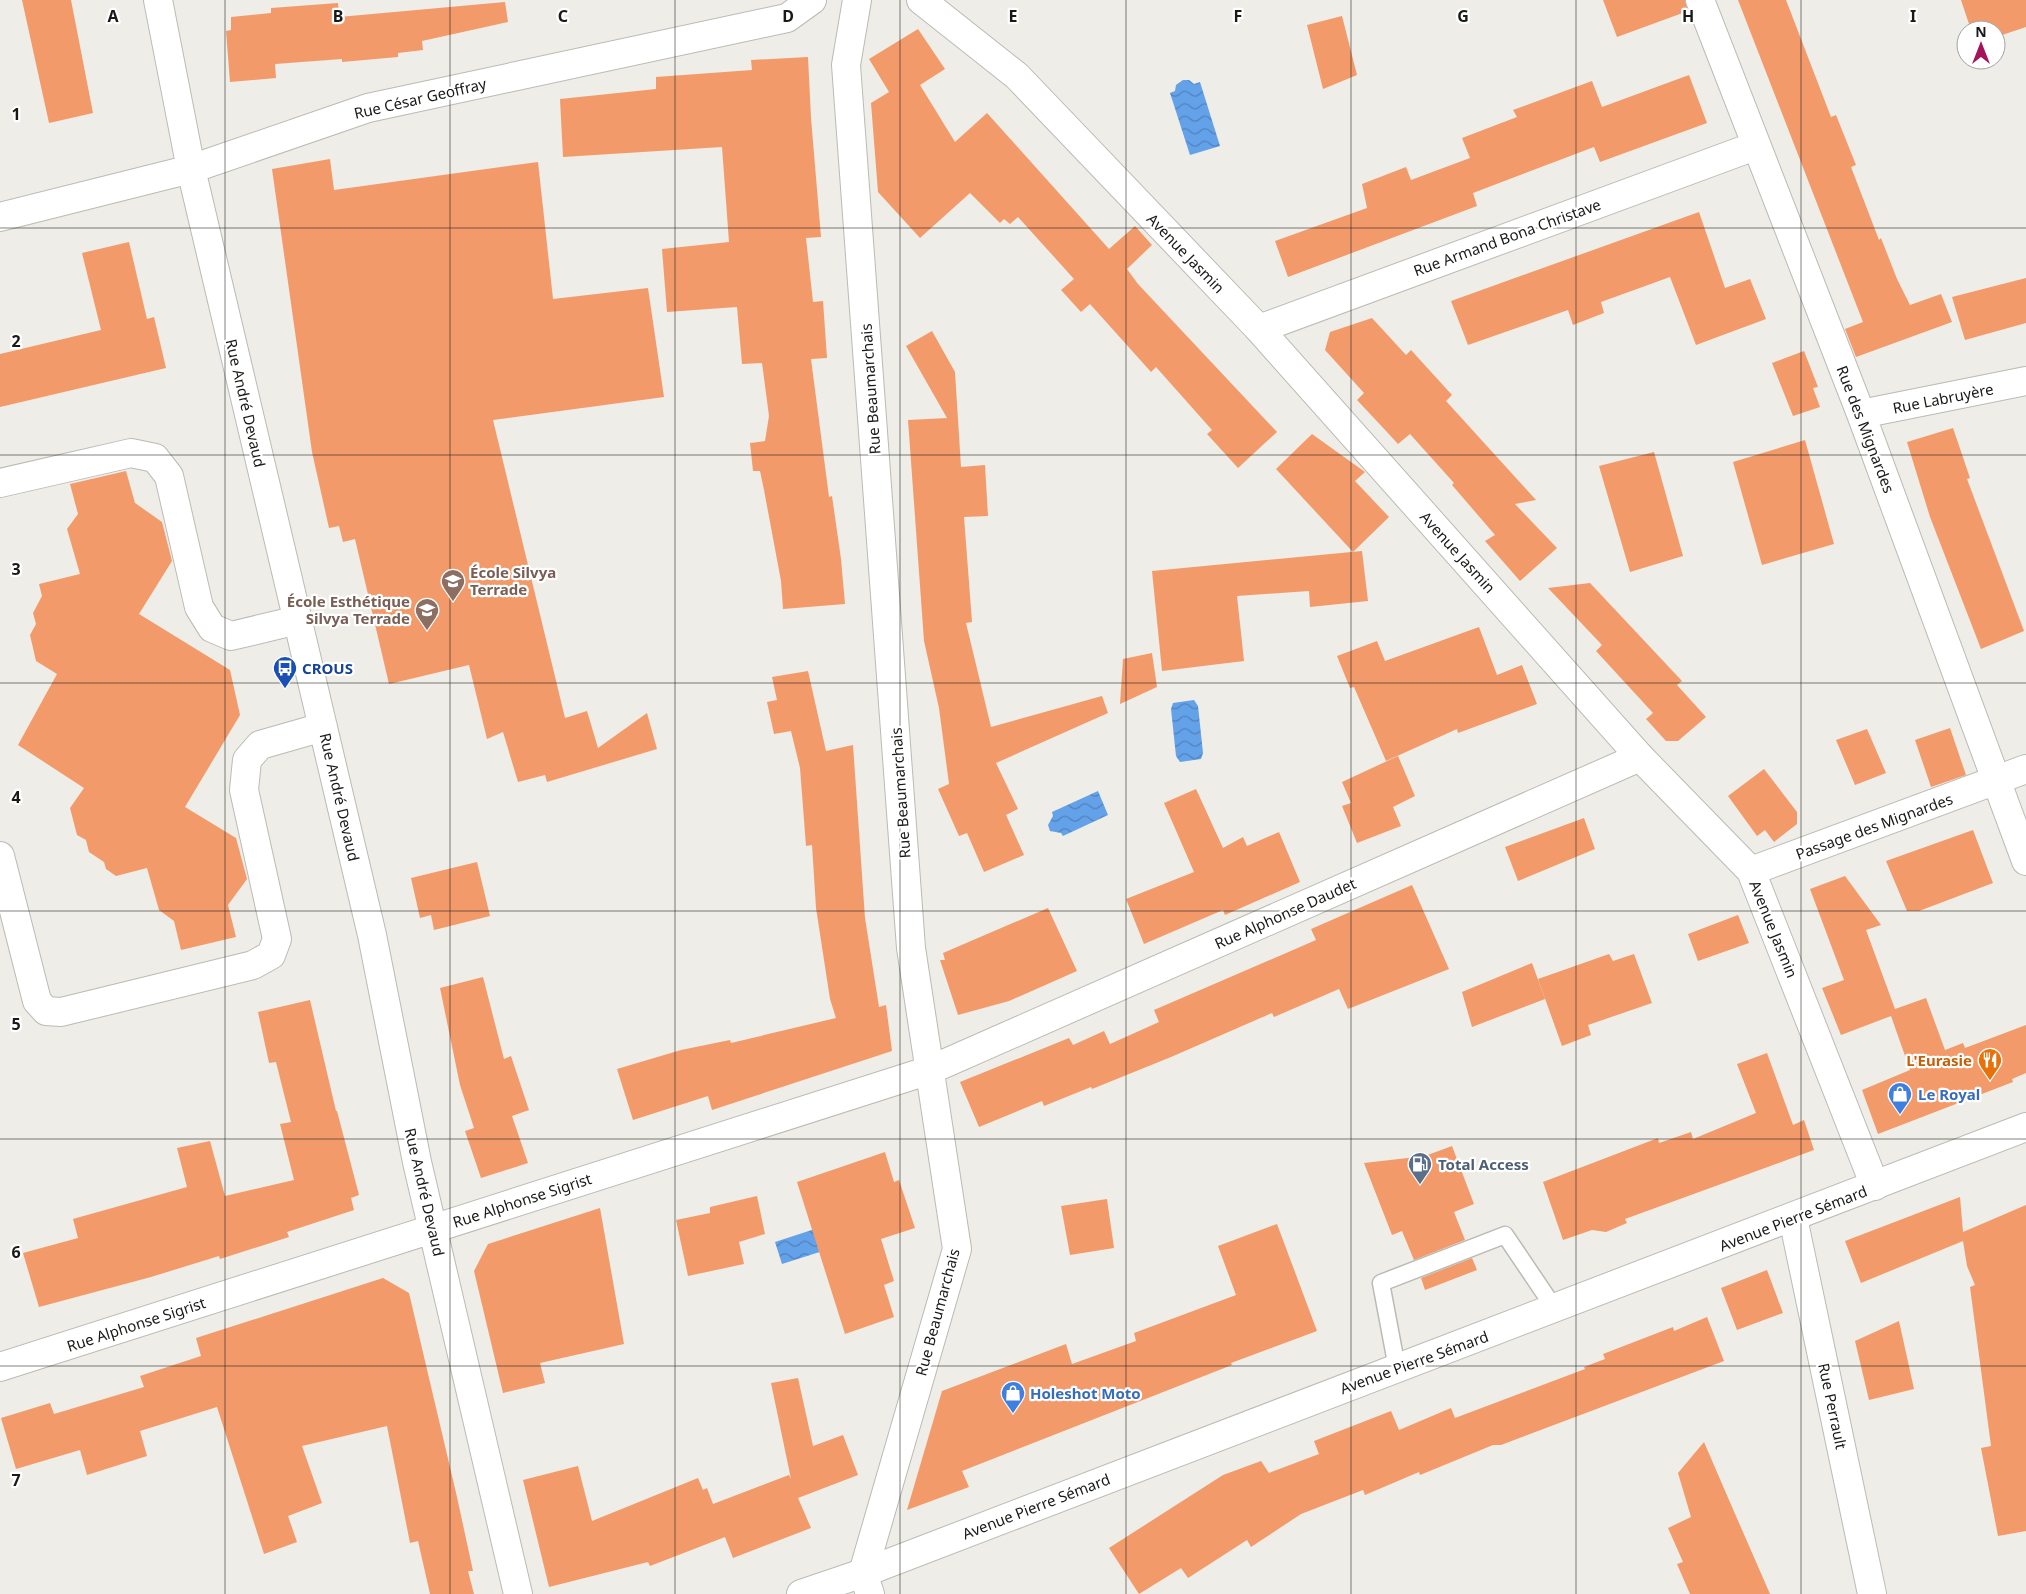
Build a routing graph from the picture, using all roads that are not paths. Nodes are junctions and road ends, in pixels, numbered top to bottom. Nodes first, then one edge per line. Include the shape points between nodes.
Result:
1 (158, 0) edge
2 (812, 0) edge
3 (857, 0) edge
4 (921, 0) edge
5 (1700, 0) edge
6 (1755, 146) junction
7 (191, 169) junction
8 (0, 217) edge
9 (1259, 329) junction
10 (2026, 381) edge
11 (1861, 414) junction
12 (0, 483) edge
13 (298, 620) junction
14 (323, 727) junction
15 (1640, 757) junction
16 (2026, 769) edge
17 (1997, 780) junction
18 (0, 856) edge
19 (2026, 861) edge
20 (1751, 871) junction
21 (930, 1070) junction
22 (2026, 1127) edge
23 (1875, 1186) junction
24 (1793, 1218) junction
25 (433, 1228) junction
26 (1555, 1309) junction
27 (0, 1367) edge
28 (1397, 1368) junction
29 (866, 1583) edge
30 (518, 1594) edge
31 (801, 1594) edge
32 (1872, 1594) edge

1 - 7 street, Rue André Devaud
2 - 7 street, Rue César Geoffray via 786,18 368,108
3 - 21 street, Rue Beaumarchais via 846,75 912,948
4 - 9 street, Avenue Jasmin via 1016,76
5 - 6 street, Rue des Mignardes
6 - 9 street, Rue Armand Bona Christave
6 - 11 street, Rue des Mignardes
7 - 8 street, Rue César Geoffray
7 - 13 street, Rue André Devaud
9 - 15 street, Avenue Jasmin
10 - 11 street, Rue Labruyère
11 - 17 street, Rue des Mignardes
12 - 13 street via 131,453 155,458 168,476 199,607 212,628 231,636
13 - 14 street, Rue André Devaud
14 - 18 street via 260,745 247,760 244,790 277,939 271,955 253,965 70,1010 46,1011 37,1000
14 - 25 street, Rue André Devaud via 372,935
15 - 20 street, Avenue Jasmin
15 - 21 street, Rue Alphonse Daudet
16 - 17 street, Passage des Mignardes
17 - 19 street, Rue des Mignardes
17 - 20 street, Passage des Mignardes
20 - 23 street, Avenue Jasmin
21 - 25 street, Rue Alphonse Sigrist
21 - 29 street, Rue Beaumarchais via 957,1250
22 - 23 street, Avenue Pierre Sémard
23 - 24 street, Avenue Pierre Sémard
24 - 26 street, Avenue Pierre Sémard
24 - 32 street, Rue Perrault
25 - 27 street, Rue Alphonse Sigrist
25 - 30 street, Rue André Devaud
26 - 28 street, Avenue Pierre Sémard
26 - 28 lane via 1505,1235 1381,1283
28 - 29 street, Avenue Pierre Sémard
29 - 31 street, Avenue Pierre Sémard

